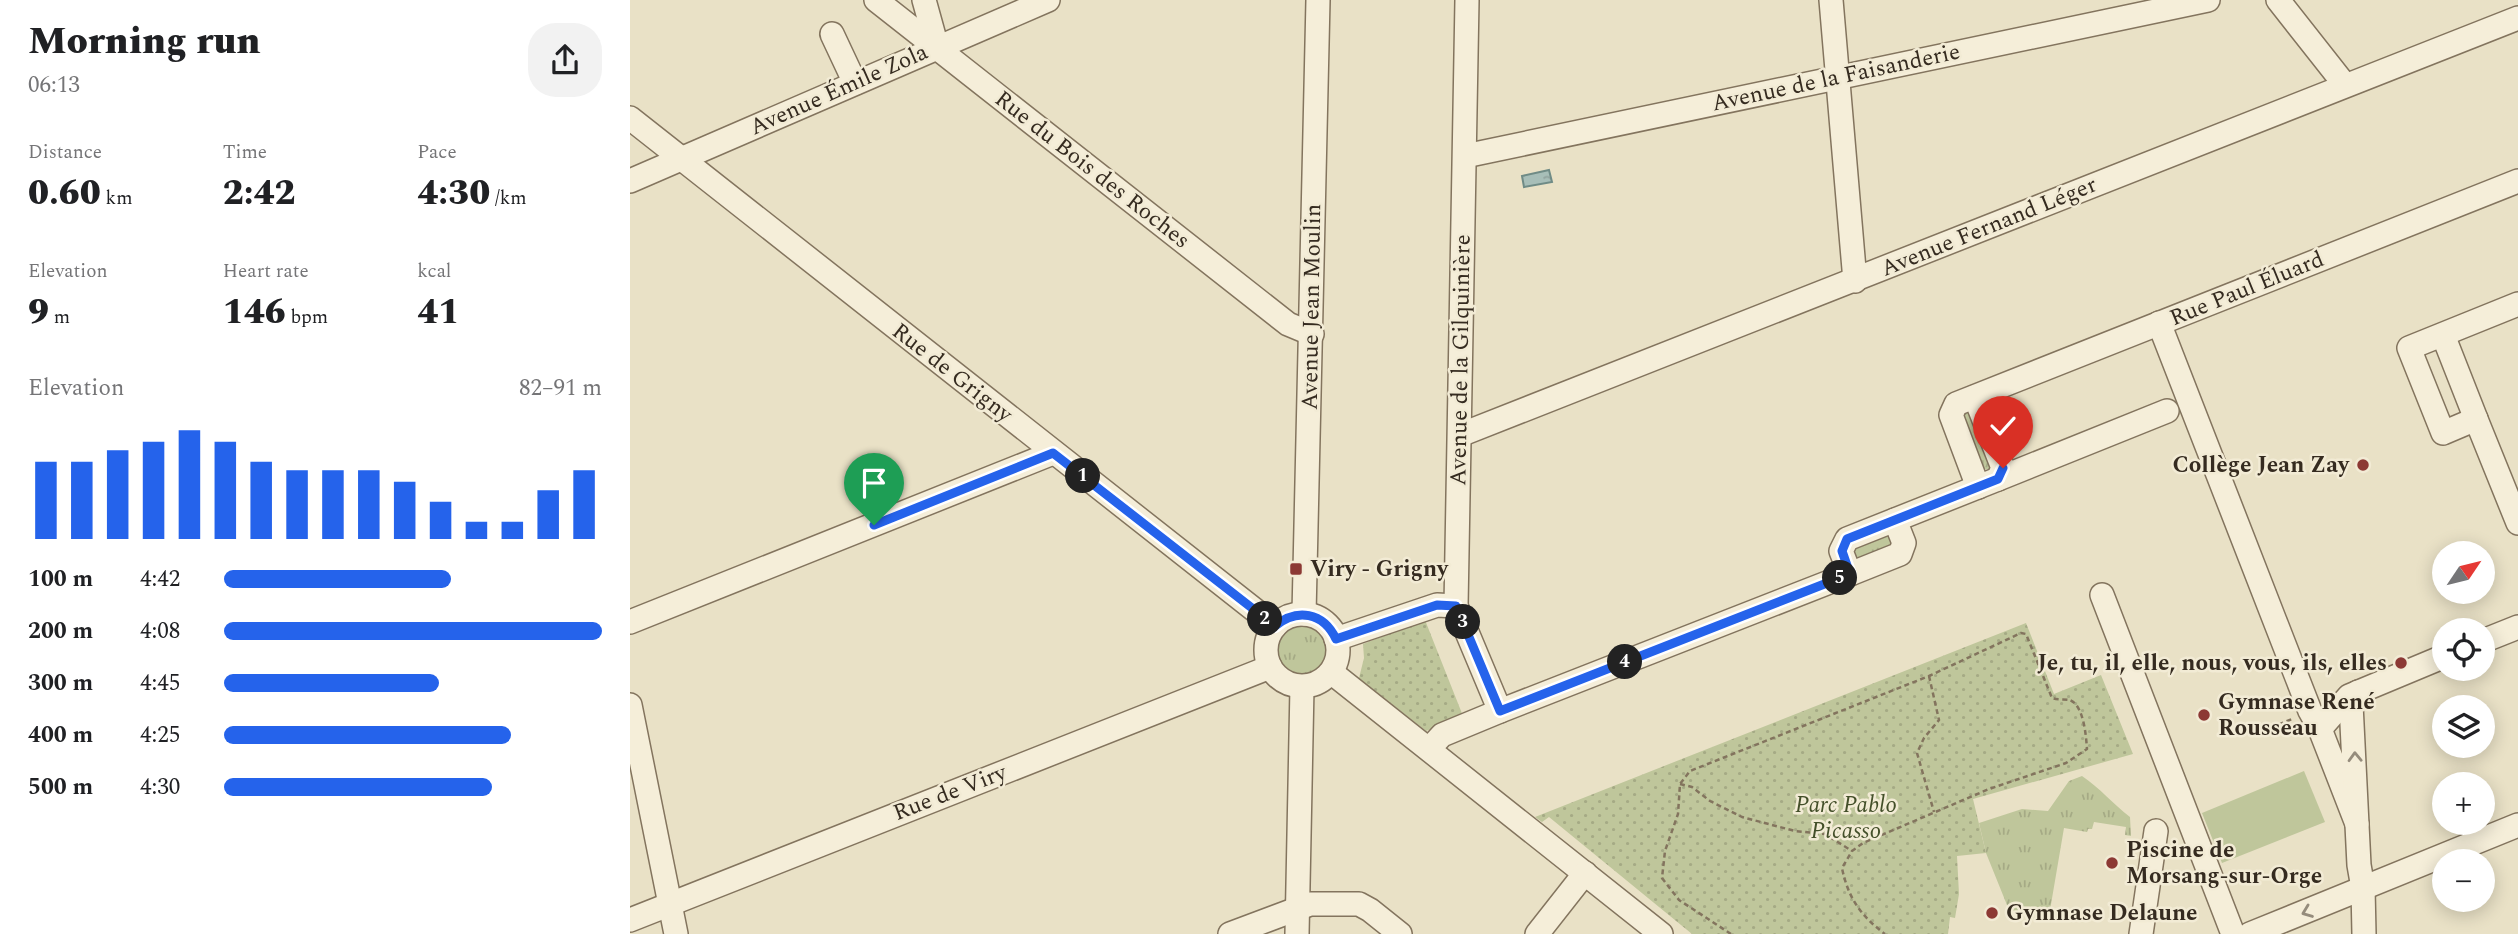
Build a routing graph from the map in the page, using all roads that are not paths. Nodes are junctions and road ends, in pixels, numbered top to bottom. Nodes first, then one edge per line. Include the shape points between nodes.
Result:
1 (877, 0) edge
2 (925, 0) edge
3 (1048, 0) edge
4 (1318, 0) edge
5 (1466, 0) edge
6 (1831, 0) edge
7 (2208, 0) edge
8 (2278, 0) edge
9 (2518, 18) edge
10 (832, 34) dead end
11 (937, 47) junction
12 (1838, 78) junction
13 (855, 83) junction
14 (2345, 85) junction
15 (630, 118) edge
16 (1465, 156) junction
17 (682, 159) junction
18 (630, 181) edge
19 (2518, 181) edge
20 (1855, 281) junction
21 (2518, 304) edge
22 (2159, 323) junction
23 (1312, 334) junction
24 (2443, 335) junction
25 (2167, 411) dead end
26 (2476, 419) junction
27 (1460, 435) junction
28 (1053, 453) junction
29 (1988, 483) junction
30 (1895, 520) junction
31 (2518, 523) edge
32 (1850, 574) junction
33 (2102, 595) dead end
34 (1456, 606) junction
35 (1304, 614) junction
36 (630, 622) edge
37 (1275, 626) junction
38 (2518, 627) edge
39 (2495, 636) edge
40 (1336, 639) junction
41 (2432, 661) edge
42 (1270, 667) junction
43 (1332, 672) junction
44 (1302, 687) junction
45 (2358, 692) junction
46 (630, 705) edge
47 (1500, 711) junction
48 (2320, 729) junction
49 (1429, 749) junction
50 (2357, 824) junction
51 (2518, 825) edge
52 (2156, 831) dead end
53 (1585, 873) junction
54 (2355, 878) junction
55 (670, 904) junction
56 (1298, 907) junction
57 (630, 920) edge
58 (676, 934) edge
59 (1230, 934) edge
60 (1297, 934) edge
61 (1400, 934) edge
62 (1537, 934) edge
63 (1661, 934) edge
64 (2141, 934) edge
65 (2233, 934) edge
66 (2250, 934) edge
67 (2364, 934) edge

1 - 11 street, Rue du Bois des Roches
2 - 11 street
3 - 11 street, Avenue Émile Zola
4 - 23 street, Avenue Jean Moulin
5 - 16 street, Avenue de la Gilquinière
6 - 12 street
7 - 12 street, Avenue de la Faisanderie
8 - 14 street
9 - 14 street, Avenue Fernand Léger
10 - 13 street
11 - 13 street, Avenue Émile Zola
11 - 23 street, Rue du Bois des Roches via 1287,324
12 - 16 street, Avenue de la Faisanderie
12 - 20 street
13 - 17 street, Avenue Émile Zola
14 - 20 street, Avenue Fernand Léger
15 - 17 street, Rue de Grigny
16 - 27 street, Avenue de la Gilquinière
17 - 18 street, Avenue Émile Zola
17 - 28 street, Rue de Grigny
19 - 22 street, Rue Paul Éluard
20 - 27 street, Avenue Fernand Léger
21 - 24 street
22 - 29 street, Rue Paul Éluard via 1956,404 1951,415
22 - 48 street
23 - 35 street, Avenue Jean Moulin
24 - 26 street
24 - 26 street via 2409,348 2443,433
25 - 29 street
26 - 31 street
27 - 34 street, Avenue de la Gilquinière
28 - 36 street
28 - 37 street, Rue de Grigny
29 - 30 street
30 - 32 street via 1847,539 1842,551
30 - 32 street via 1904,543 1900,554
32 - 47 street
33 - 65 street
34 - 40 street via 1437,605
34 - 47 street, Avenue de la Gilquinière
35 - 37 street
35 - 40 street via 1324,621
37 - 42 street via 1266,646
38 - 39 street
40 - 43 street via 1339,650
41 - 45 street
42 - 44 street via 1283,681
42 - 55 street, Rue de Viry
43 - 44 street
43 - 49 street
44 - 56 street
45 - 48 street
50 -> 45 street via 2351,704
46 - 55 street
47 - 49 street via 1442,735
48 - 50 street
49 - 53 street
50 - 54 street
51 - 54 street
52 - 64 street
53 - 62 street
53 - 63 street
54 -> 66 street
54 - 67 street
55 - 57 street, Rue de Viry
55 - 58 street
56 - 59 street
56 - 60 street
56 - 61 street via 1359,904

